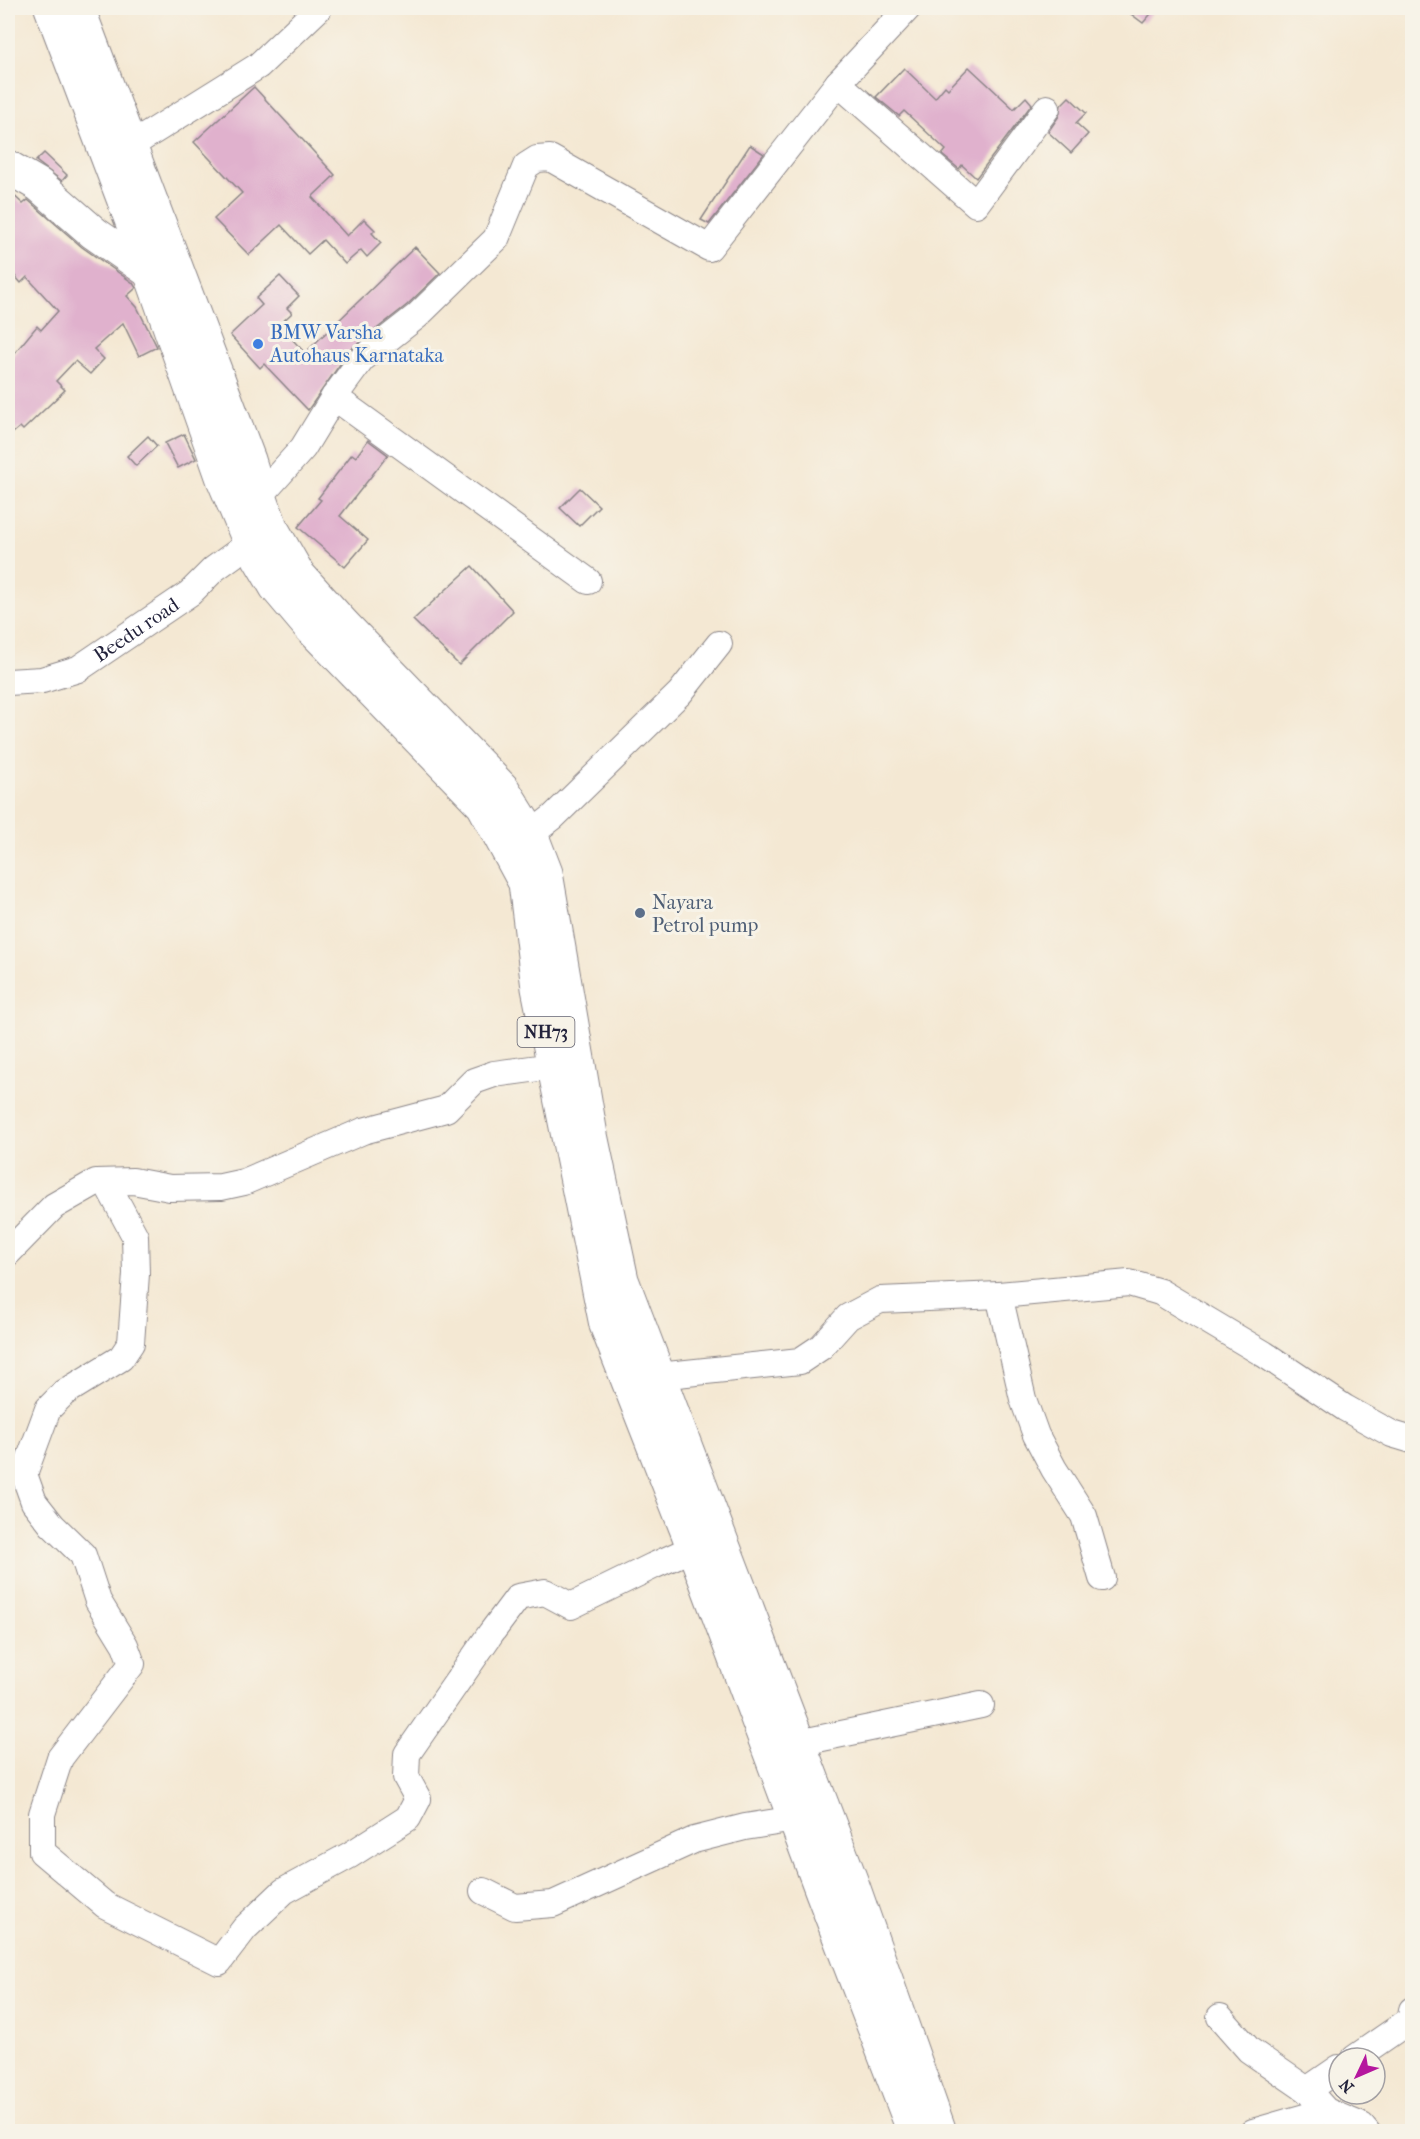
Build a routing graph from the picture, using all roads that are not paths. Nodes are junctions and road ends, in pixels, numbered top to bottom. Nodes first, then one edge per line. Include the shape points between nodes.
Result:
1 (51, 8) edge
2 (78, 8) edge
3 (319, 8) edge
4 (908, 8) edge
5 (838, 83) junction
6 (1047, 108) dead end
7 (130, 146) junction
8 (8, 167) edge
9 (163, 268) junction
10 (334, 397) junction
11 (260, 496) junction
12 (250, 543) junction
13 (588, 581) dead end
14 (719, 644) dead end
15 (8, 682) edge
16 (531, 834) junction
17 (553, 1066) junction
18 (106, 1182) junction
19 (8, 1253) edge
20 (999, 1295) junction
21 (658, 1376) junction
22 (1413, 1440) edge
23 (693, 1548) junction
24 (1102, 1578) dead end
25 (981, 1705) dead end
26 (798, 1743) junction
27 (795, 1819) junction
28 (483, 1891) dead end
29 (1413, 2010) edge
30 (1220, 2017) dead end
31 (1372, 2046) edge
32 (1327, 2076) edge
33 (1307, 2090) junction
34 (1326, 2110) junction
35 (914, 2132) edge
36 (940, 2132) edge
37 (1252, 2132) edge
38 (1367, 2132) edge

1 - 9 main road, NH73
2 - 7 main road, NH73
3 - 7 street via 258,66
4 - 5 street
5 - 6 street via 976,204
5 - 10 street via 709,248 550,158 537,159 526,166 496,238 417,316 362,359
7 - 9 main road, NH73
8 - 9 main road via 39,185 93,233
9 - 11 main road, NH73 via 249,460
9 - 12 main road, NH73 via 223,479
10 - 11 street via 303,448
10 - 13 street
11 - 16 main road, NH73 via 271,527 298,574 502,789
12 - 15 street, Beedu road via 214,569 190,593 78,669 42,680
12 - 17 main road, NH73 via 276,587 309,626 483,805 525,883 538,988
14 - 16 street via 680,693
16 - 21 main road, NH73 via 546,873 591,1135 622,1280
17 - 18 street via 494,1074 474,1081 446,1109 363,1131 244,1182 221,1187 170,1188 132,1181
17 - 23 main road, NH73 via 606,1325
18 - 19 street via 96,1182 54,1206
18 - 23 street via 135,1236 131,1343 121,1358 64,1393 48,1409 24,1474 34,1502 83,1555 98,1601 132,1664 60,1758 42,1814 42,1851 105,1905 219,1962 245,1928 284,1891 408,1818 418,1800 406,1777 407,1754 518,1597 545,1592 571,1606
20 - 21 street via 880,1300 848,1317 821,1347 800,1361
20 - 22 street via 1129,1283 1160,1292 1345,1408 1392,1434
20 - 24 street via 1023,1398 1036,1435 1083,1516
21 - 26 main road, NH73
23 - 27 main road, NH73
25 - 26 street
26 - 36 main road, NH73
27 - 28 street via 694,1840 553,1905 515,1907
27 - 35 main road, NH73
29 - 31 street via 1410,2020
30 - 33 street via 1249,2050
32 - 33 street
33 - 34 street
34 - 37 street
34 - 38 street

